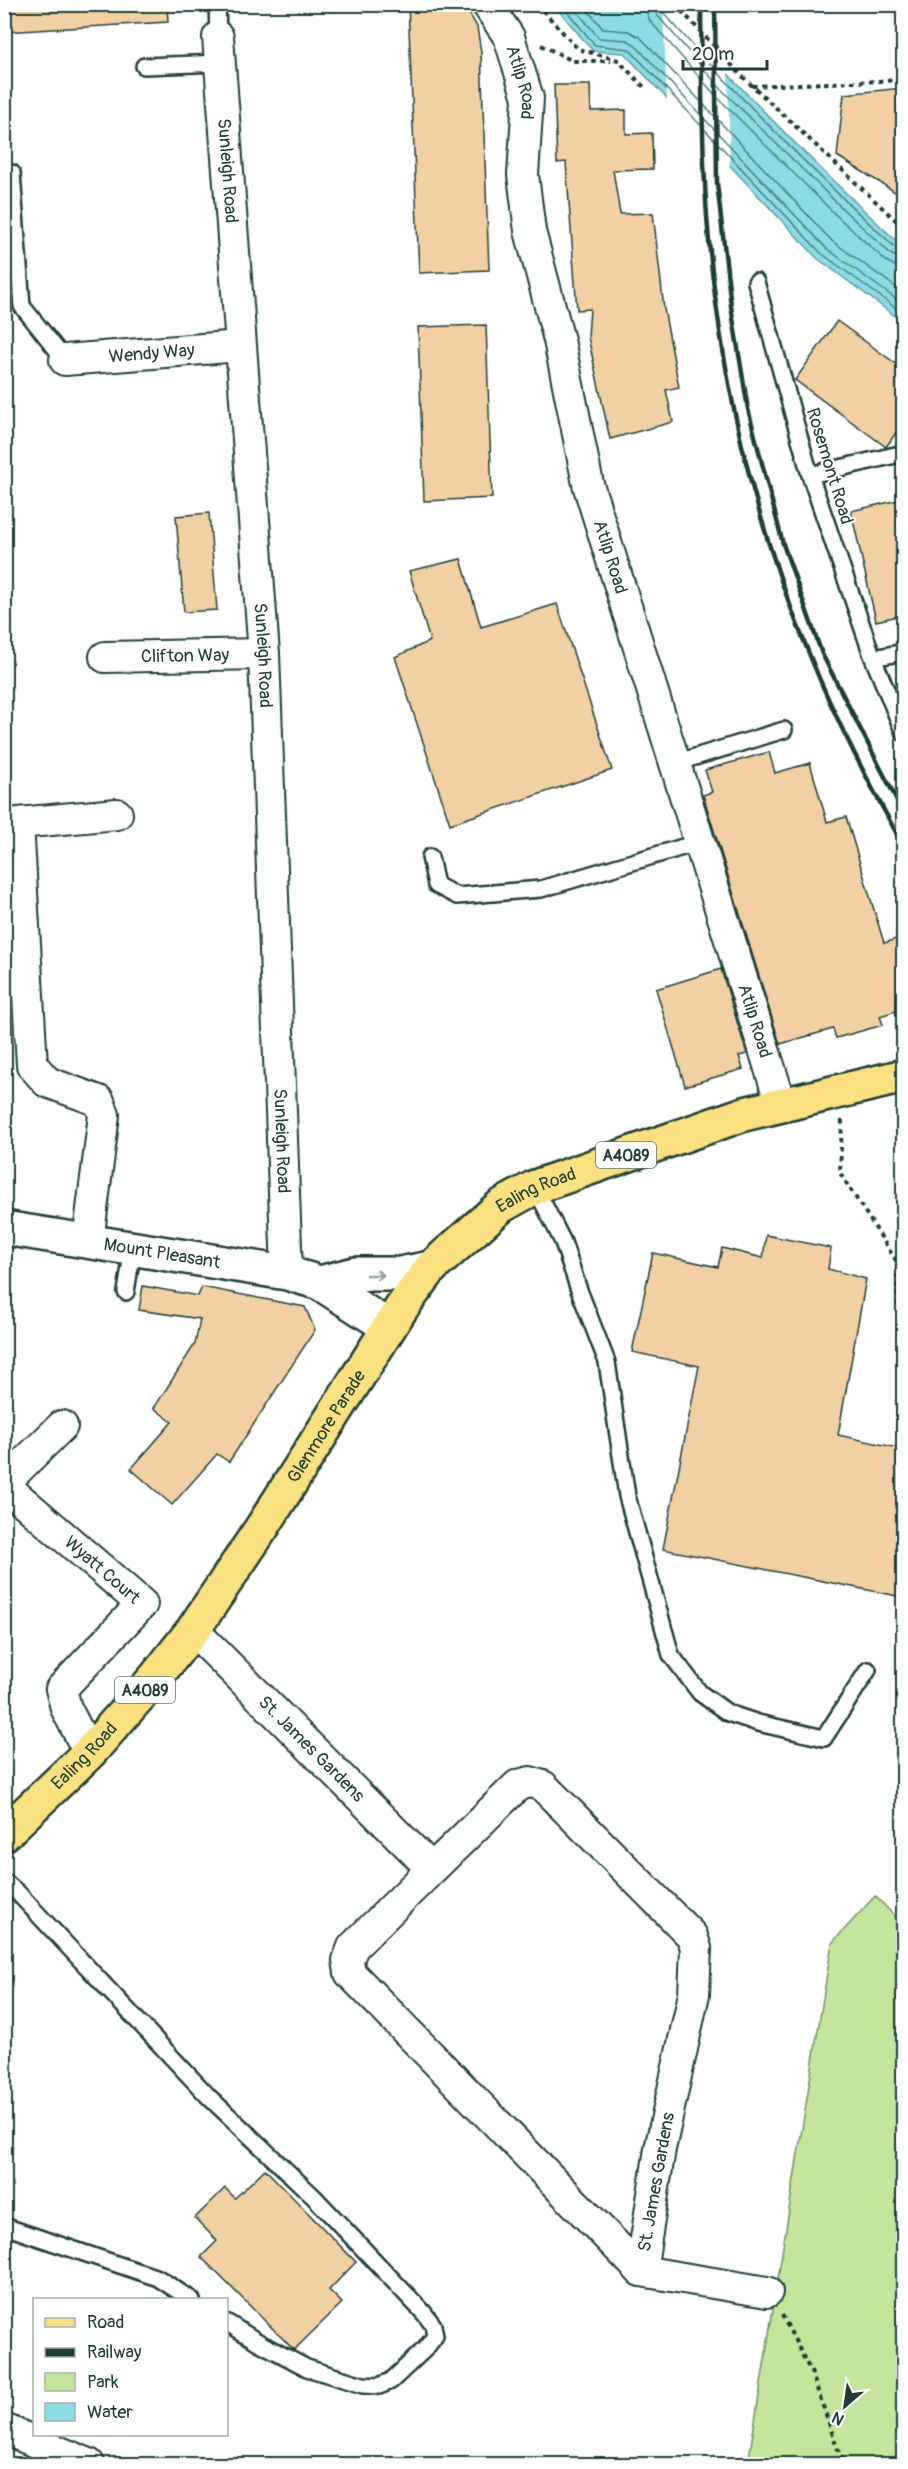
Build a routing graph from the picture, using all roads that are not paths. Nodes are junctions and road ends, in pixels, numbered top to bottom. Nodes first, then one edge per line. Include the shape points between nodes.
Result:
1 (217, 4) edge
2 (487, 4) edge
3 (219, 50) junction
4 (144, 66) dead end
5 (12, 173) dead end
6 (756, 282) dead end
7 (240, 346) junction
8 (65, 360) joint
9 (903, 453) edge
10 (810, 475) junction
11 (903, 652) edge
12 (264, 654) junction
13 (105, 657) dead end
14 (873, 658) junction
15 (784, 730) dead end
16 (903, 733) edge
17 (675, 763) junction
18 (117, 814) dead end
19 (11, 824) edge
20 (700, 842) junction
21 (430, 857) dead end
22 (903, 1077) edge
23 (781, 1104) junction
24 (535, 1187) junction
25 (4, 1227) edge
26 (88, 1241) junction
27 (134, 1248) junction
28 (431, 1268) junction
29 (287, 1273) junction
30 (320, 1283) junction
31 (126, 1292) dead end
32 (388, 1327) junction
33 (62, 1426) dead end
34 (4, 1484) edge
35 (262, 1526) joint
36 (193, 1630) junction
37 (868, 1670) dead end
38 (89, 1753) junction
39 (4, 1834) edge
40 (432, 1869) junction
41 (4, 1881) edge
42 (4, 2226) edge
43 (641, 2271) junction
44 (767, 2292) road end
45 (189, 2298) edge
46 (228, 2323) edge
47 (4, 2429) edge
48 (90, 2464) edge

1 - 3 lane
2 - 17 street, Atlip Road via 509,37 528,98 523,175 530,231 559,340 588,484
3 - 4 lane
3 - 7 street, Sunleigh Road
5 - 8 lane via 22,306
6 - 10 lane, Rosemont Road
7 - 8 street, Wendy Way
7 - 12 street, Sunleigh Road
9 - 10 lane
10 - 14 lane, Rosemont Road
11 - 14 lane
12 - 13 street, Clifton Way
12 - 29 street, Sunleigh Road
14 - 16 lane, Rosemont Road
15 - 17 lane
17 - 20 street, Atlip Road
18 - 19 street
19 - 26 street via 32,1065 47,1082 99,1101 104,1115
20 - 21 lane via 541,890 457,896 436,885
20 - 23 street, Atlip Road
22 - 23 main road, Ealing Road / A4089
23 - 24 main road, Ealing Road / A4089
24 - 28 main road, Ealing Road / A4089 via 501,1206
24 - 37 lane via 563,1242 607,1362 627,1496 671,1655 700,1693 728,1713 824,1738
25 - 26 street, Mount Pleasant
26 - 27 street, Mount Pleasant
27 - 29 street, Mount Pleasant
27 - 31 lane
30 -> 28 street via 355,1274 389,1275
28 - 32 main road, Ealing Road / A4089
29 - 30 street, Mount Pleasant
30 - 32 street, Mount Pleasant
32 - 35 main road, Glenmore Parade / A4089
33 - 34 street, Wyatt Court
34 - 38 street, Wyatt Court via 142,1604 61,1689 66,1708
35 - 36 main road, Ealing Road / A4089
36 - 38 main road, Ealing Road / A4089
36 - 40 street, St. James Gardens
38 - 39 main road, Ealing Road / A4089
40 - 43 street, St. James Gardens via 353,1947 348,1960 351,1973
40 - 43 street, St. James Gardens via 518,1785 530,1782 543,1786 692,1936 696,1948 694,1994 660,2149
41 - 46 lane via 209,2097 314,2197 416,2305 433,2325 435,2336 391,2381 363,2385 307,2368
42 - 45 lane via 158,2278
43 - 44 street
47 - 48 street

